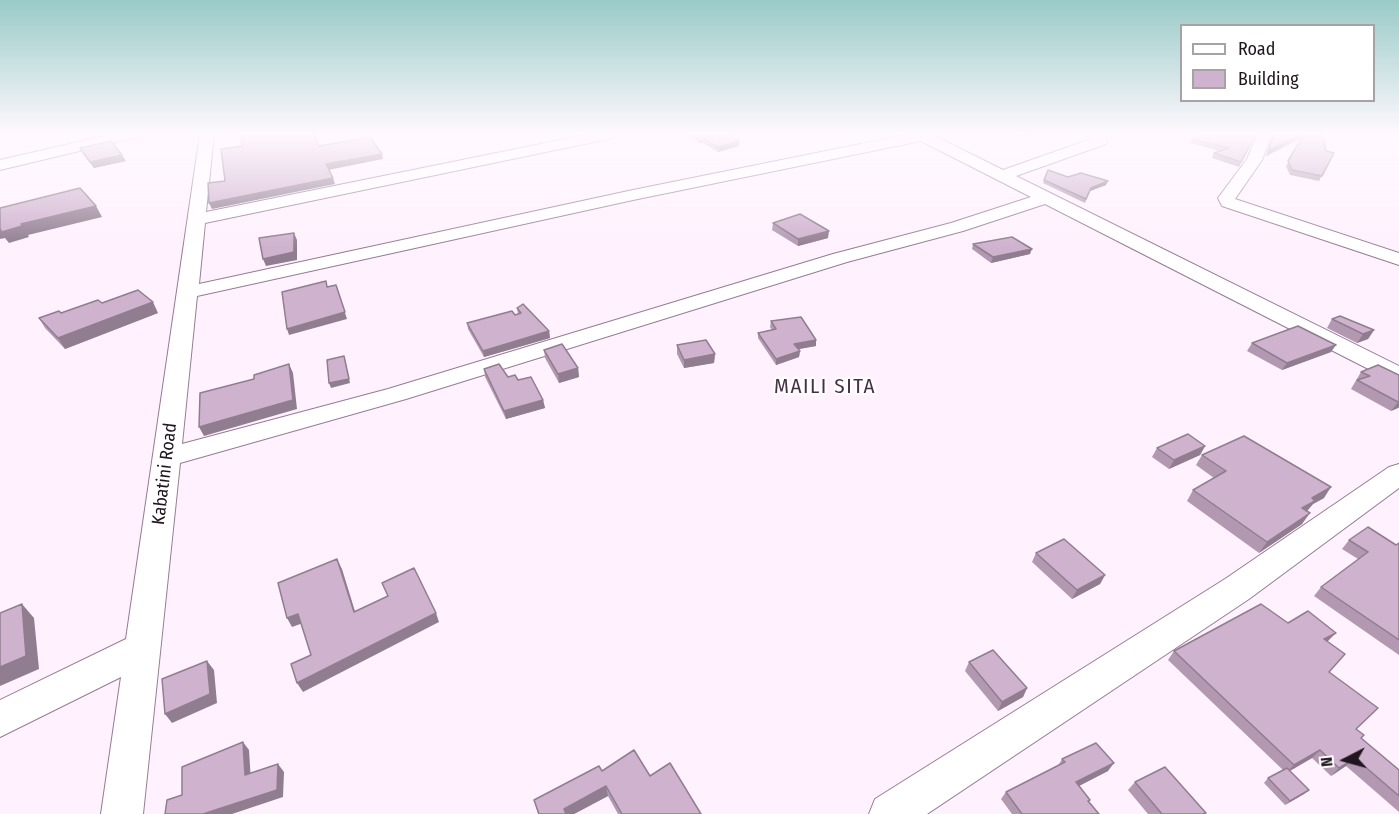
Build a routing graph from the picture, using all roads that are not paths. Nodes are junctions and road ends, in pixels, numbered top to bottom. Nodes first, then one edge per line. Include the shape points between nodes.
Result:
1 (203, 172) edge
2 (428, 172) edge
3 (743, 172) edge
4 (994, 172) edge
5 (1013, 172) edge
6 (1245, 172) edge
7 (1002, 176) junction
8 (1045, 198) junction
9 (198, 219) junction
10 (1399, 259) edge
11 (188, 292) junction
12 (1399, 375) edge
13 (167, 457) junction
14 (1399, 474) edge
15 (143, 648) junction
16 (0, 719) edge
17 (122, 814) edge
18 (890, 814) edge

1 - 9 street, Kabatini Road
2 - 9 street
3 - 11 street
4 - 7 street
5 - 7 street
6 - 10 street via 1226,198 1228,202
7 - 8 street
8 - 12 street
8 - 13 street via 397,394
9 - 11 street, Kabatini Road
11 - 13 street, Kabatini Road
13 - 15 street, Kabatini Road
14 - 18 street via 1237,589
15 - 16 street
15 - 17 street, Kabatini Road

